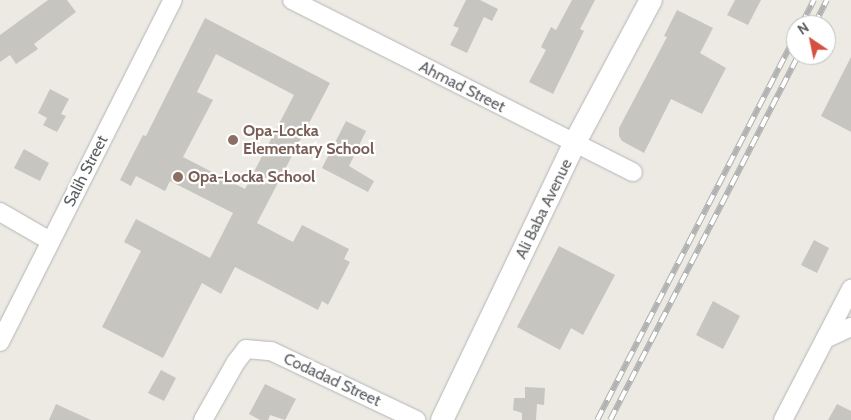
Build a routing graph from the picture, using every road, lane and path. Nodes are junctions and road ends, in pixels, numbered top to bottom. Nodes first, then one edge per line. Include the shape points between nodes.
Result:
1 (173, 0) edge
2 (292, 0) edge
3 (651, 0) edge
4 (574, 144) junction
5 (633, 172) dead end
6 (0, 212) edge
7 (50, 242) junction
8 (851, 289) edge
9 (851, 327) edge
10 (825, 339) junction
11 (0, 342) edge
12 (203, 420) edge
13 (416, 420) edge
14 (442, 420) edge
15 (783, 420) edge

1 - 7 street, Salih Street
2 - 4 street, Ahmad Street
3 - 4 street, Ali Baba Avenue
4 - 5 street, Ahmad Street
4 - 14 street, Ali Baba Avenue
6 - 7 street
7 - 11 street, Salih Street
8 - 10 street
9 - 10 street
10 - 15 street
12 - 13 street, Codadad Street via 246,349 271,351

